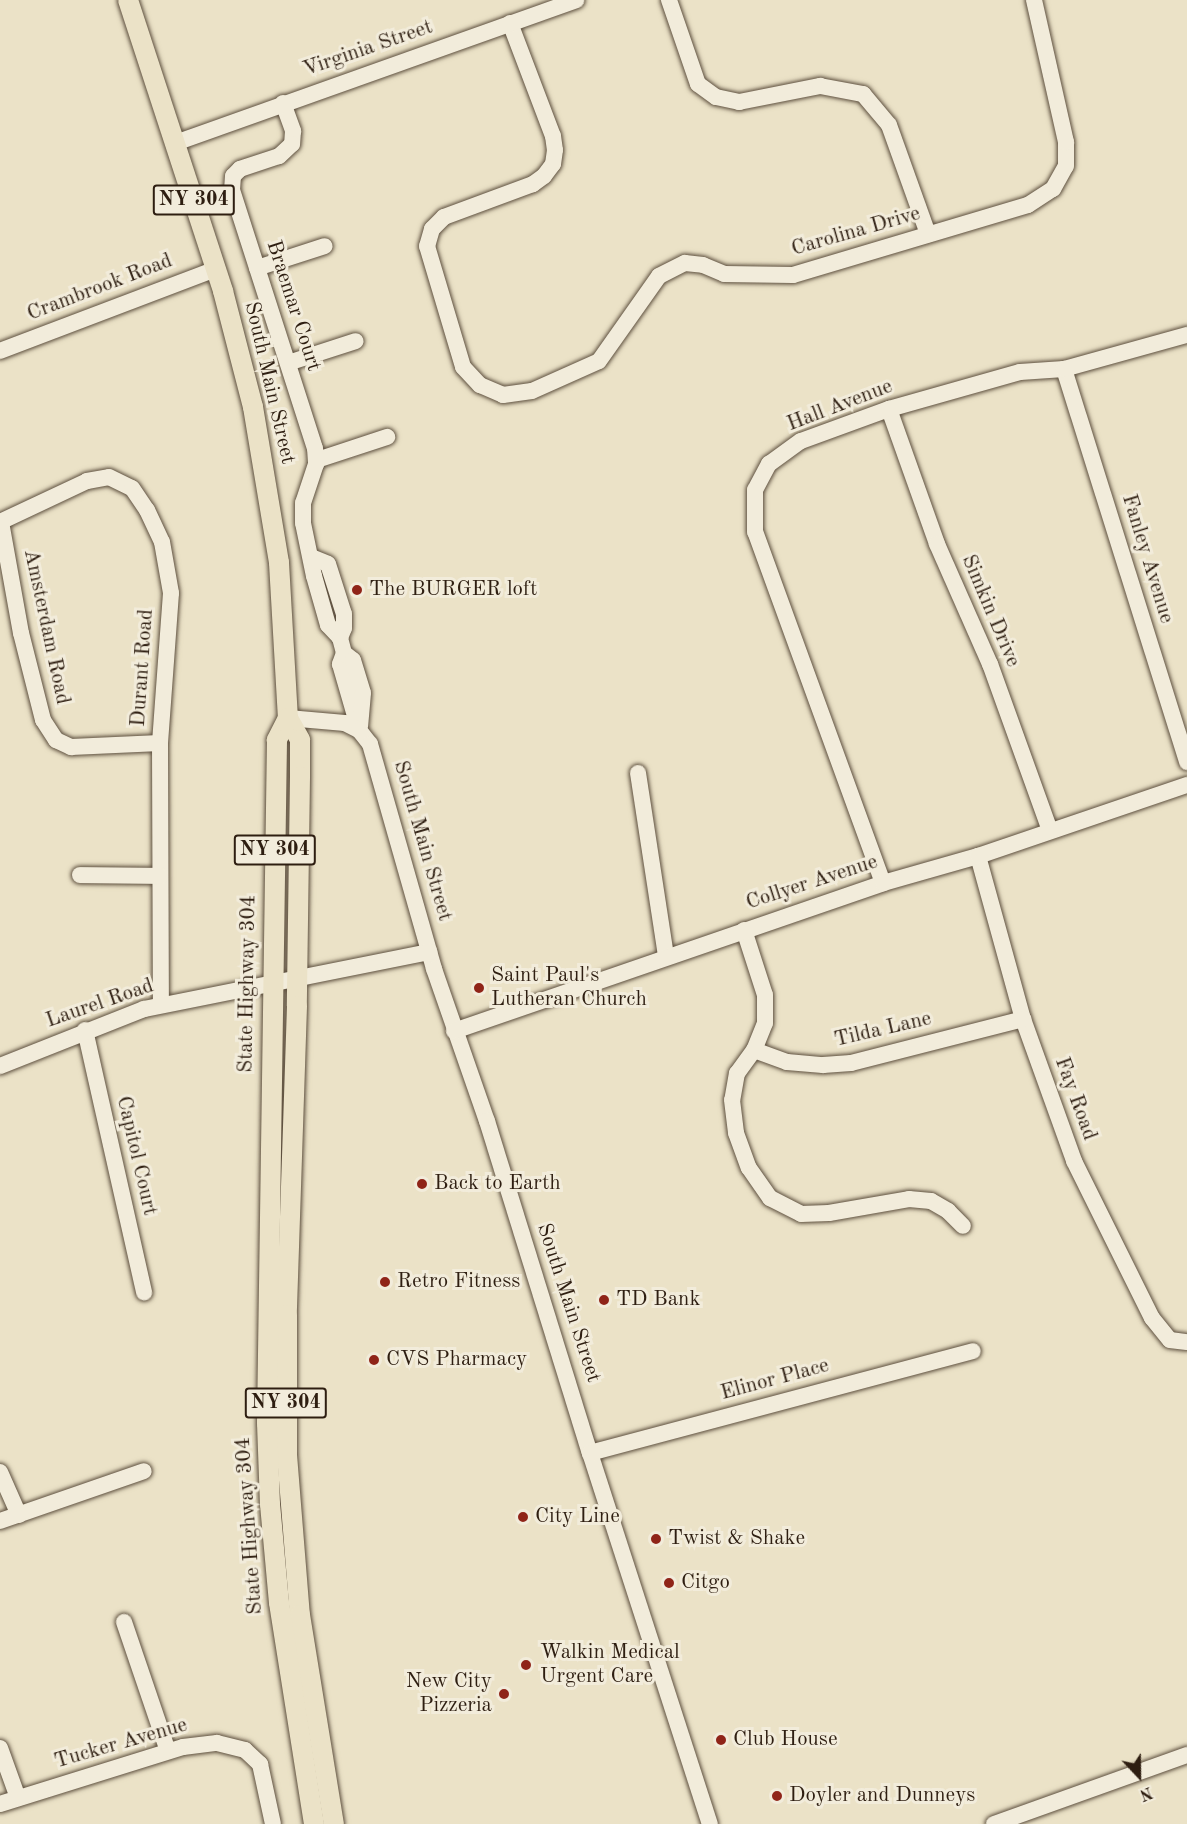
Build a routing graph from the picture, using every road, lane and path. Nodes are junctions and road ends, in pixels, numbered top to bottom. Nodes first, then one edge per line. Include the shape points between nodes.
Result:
1 (128, 0) edge
2 (576, 0) edge
3 (669, 0) edge
4 (1034, 0) edge
5 (510, 23) junction
6 (283, 103) junction
7 (175, 142) junction
8 (928, 234) junction
9 (325, 246) dead end
10 (257, 268) junction
11 (216, 269) junction
12 (1187, 335) edge
13 (356, 341) dead end
14 (0, 351) edge
15 (288, 363) junction
16 (1064, 369) junction
17 (889, 409) junction
18 (387, 436) dead end
19 (317, 460) junction
20 (0, 522) edge
21 (288, 718) junction
22 (359, 730) junction
23 (160, 742) junction
24 (1187, 762) edge
25 (638, 773) dead end
26 (1187, 785) edge
27 (1050, 831) junction
28 (978, 856) junction
29 (80, 875) dead end
30 (160, 876) junction
31 (883, 883) junction
32 (744, 930) junction
33 (429, 952) junction
34 (666, 957) junction
35 (297, 979) junction
36 (272, 985) junction
37 (161, 1005) junction
38 (1023, 1019) junction
39 (85, 1030) junction
40 (454, 1031) junction
41 (754, 1050) junction
42 (0, 1066) edge
43 (963, 1226) dead end
44 (144, 1292) dead end
45 (1179, 1341) edge
46 (973, 1351) dead end
47 (590, 1453) junction
48 (144, 1471) dead end
49 (0, 1472) edge
50 (19, 1515) junction
51 (0, 1521) edge
52 (124, 1622) dead end
53 (0, 1748) edge
54 (168, 1751) junction
55 (1187, 1755) edge
56 (18, 1798) junction
57 (0, 1804) edge
58 (273, 1824) edge
59 (314, 1824) edge
60 (334, 1824) edge
61 (710, 1824) edge
62 (994, 1824) edge

1 - 7 main road, South Main Street / NY 304
2 - 5 street, Virginia Street
3 - 8 street via 698,84 716,98 739,102 820,86 863,94 889,125
4 - 8 street, Carolina Drive via 1063,123 1066,166 1053,189 1028,205
5 - 6 street, Virginia Street
5 - 8 street, Carolina Drive via 553,136 553,164 528,187 444,218 432,229 427,246 464,367 480,385 503,395 532,391 600,361 659,276 685,263 724,274 793,275
6 - 7 street, Virginia Street
6 - 10 street, Braemar Court via 293,130 292,144 279,156 240,169 232,181
7 - 11 main road, South Main Street / NY 304
9 - 10 street
10 - 15 street, Braemar Court
11 - 14 street, Crambrook Road
11 - 21 main road, South Main Street / NY 304 via 246,378 271,506 283,603
12 - 16 street, Hall Avenue
13 - 15 street
15 - 19 street, Braemar Court
16 - 17 street, Hall Avenue via 1020,372
16 - 24 street, Fanley Avenue
17 - 27 street, Simkin Drive via 937,544 990,664
17 - 31 street, Hall Avenue via 801,441 769,464 755,490 755,532
18 - 19 street
19 - 22 street via 302,509 328,625 353,660 363,693
20 - 23 street, Amsterdam Road via 21,633 43,720 56,740 71,747
20 - 23 street, Durant Road via 87,481 110,477 132,488 162,542 171,593
21 - 22 street via 332,720
21 - 35 main road, State Highway 304 / NY 304 via 300,740
21 - 36 main road, State Highway 304 / NY 304 via 277,740
22 - 33 street, South Main Street via 370,744
23 - 30 street, Durant Road
25 - 34 street
26 - 27 street, Collyer Avenue
27 - 28 street, Collyer Avenue
28 - 31 street, Collyer Avenue
28 - 38 street, Fay Road
29 - 30 street
30 - 37 street, Durant Road
31 - 32 street, Collyer Avenue
32 - 34 street, Collyer Avenue
32 - 41 street via 765,995 765,1023
33 - 35 street, Laurel Road
33 - 40 street, South Main Street
34 - 40 street, Collyer Avenue
35 - 36 street, Laurel Road
35 - 60 main road, State Highway 304 / NY 304 via 286,1345 288,1474 301,1624
36 - 37 street, Laurel Road
36 - 59 main road, State Highway 304 / NY 304 via 266,1364 269,1494 281,1624
37 - 39 street, Laurel Road
38 - 41 street, Tilda Lane via 851,1063 787,1062
38 - 45 street, Fay Road via 1074,1161 1152,1318
39 - 42 street, Laurel Road
39 - 44 street, Capitol Court
40 - 47 street, South Main Street via 487,1121
41 - 43 street via 737,1073 732,1100 736,1133 749,1168 770,1198 801,1214 829,1214 909,1199 931,1201
46 - 47 street, Elinor Place
47 - 61 street, South Main Street
48 - 50 street
49 - 50 street
50 - 51 street
52 - 54 street
53 - 56 street
54 - 56 street, Tucker Avenue
54 - 58 street, Tucker Avenue via 217,1743 250,1753 263,1771
55 - 62 street
56 - 57 street, Tucker Avenue

